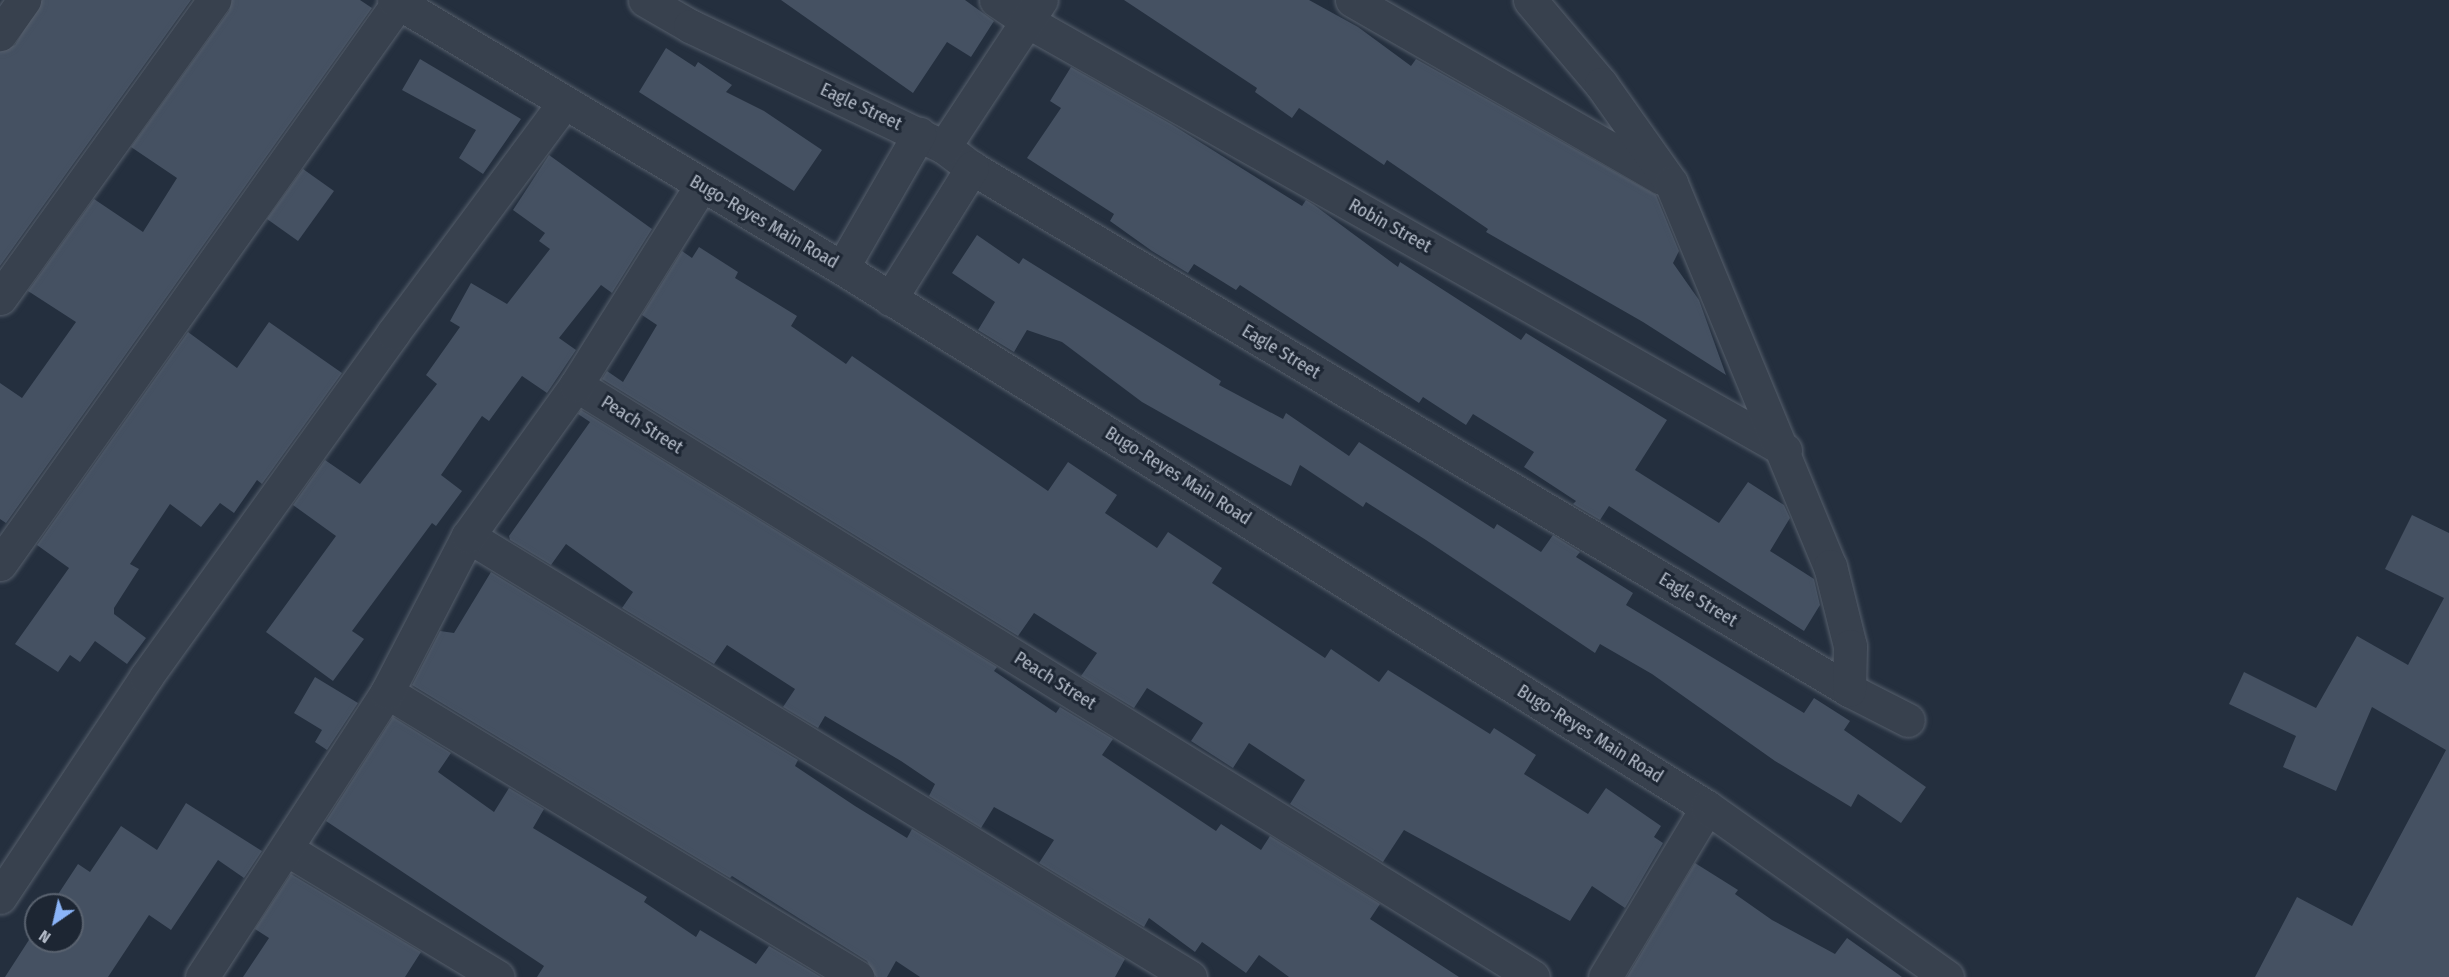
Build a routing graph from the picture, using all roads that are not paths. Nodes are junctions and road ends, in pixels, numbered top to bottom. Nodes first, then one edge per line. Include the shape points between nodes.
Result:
1 (24, 0) edge
2 (214, 0) edge
3 (645, 0) edge
4 (996, 0) edge
5 (1352, 0) edge
6 (1530, 0) edge
7 (396, 1) edge
8 (1034, 11) edge
9 (0, 34) edge
10 (564, 104) junction
11 (932, 141) junction
12 (972, 168) junction
13 (1671, 183) junction
14 (701, 186) junction
15 (842, 268) junction
16 (0, 298) edge
17 (890, 299) junction
18 (576, 385) junction
19 (1785, 450) junction
20 (468, 536) junction
21 (0, 564) edge
22 (1849, 690) junction
23 (387, 692) junction
24 (1908, 720) dead end
25 (1707, 807) junction
26 (288, 850) junction
27 (0, 897) edge
28 (202, 977) edge
29 (498, 977) edge
30 (857, 977) edge
31 (1190, 977) edge
32 (1533, 977) edge
33 (1605, 977) edge
34 (1947, 977) edge

1 - 9 street
2 - 16 street
3 - 11 street, Eagle Street via 690,26
4 - 8 street, Robin Street
5 - 13 street
6 - 13 street via 1601,84
7 - 10 street, Bugo-Reyes Main Road
7 - 21 street
8 - 11 street
8 - 19 street, Robin Street
10 - 14 street, Bugo-Reyes Main Road
10 - 27 street via 159,658
11 - 12 street, Eagle Street
11 - 15 street
12 - 17 street
12 - 22 street, Eagle Street
13 - 19 street via 1733,339
14 - 15 street, Bugo-Reyes Main Road
14 - 18 street
15 - 17 street, Bugo-Reyes Main Road
17 - 25 street, Bugo-Reyes Main Road
18 - 20 street
18 - 32 street, Peach Street
19 - 22 street via 1830,566 1850,646
20 - 23 street
20 - 31 street
22 - 24 street, Eagle Street
23 - 26 street
23 - 30 street
25 - 33 street
25 - 34 street, Bugo-Reyes Main Road
26 - 28 street
26 - 29 street

